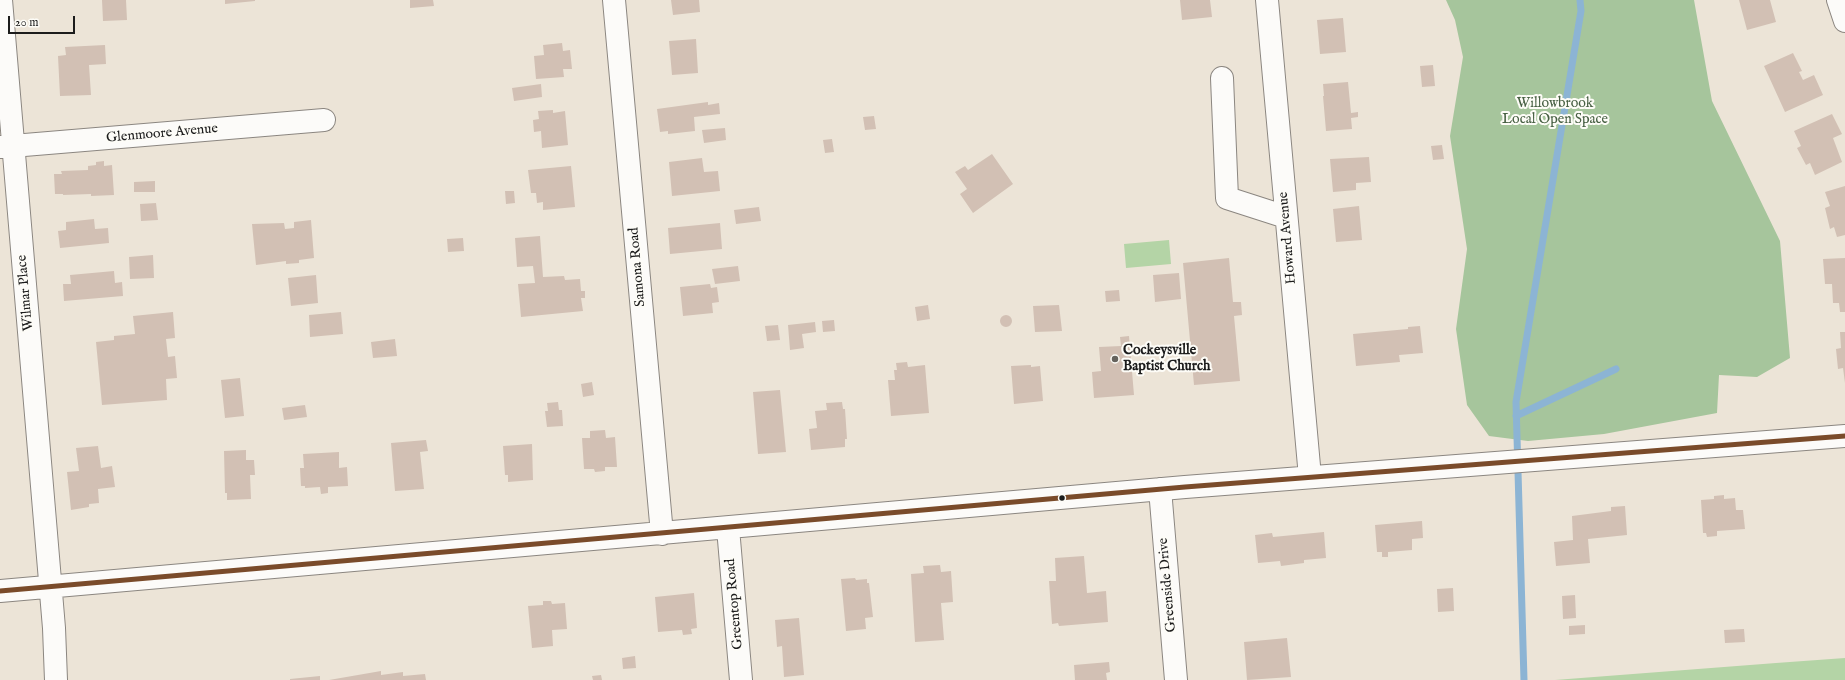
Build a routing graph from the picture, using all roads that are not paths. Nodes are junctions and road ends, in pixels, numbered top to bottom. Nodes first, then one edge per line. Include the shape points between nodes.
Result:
1 (1, 0) edge
2 (614, 0) edge
3 (1267, 0) edge
4 (1838, 0) edge
5 (1845, 21) edge
6 (1222, 78) dead end
7 (324, 120) dead end
8 (7, 146) edge
9 (1286, 217) junction
10 (1845, 436) edge
11 (1310, 477) junction
12 (1160, 489) junction
13 (728, 528) junction
14 (662, 534) junction
15 (51, 587) junction
16 (0, 591) edge
17 (56, 680) edge
18 (741, 680) edge
19 (1176, 680) edge

1 - 8 street, Wilmar Place
2 - 14 street, Samona Road
3 - 9 street, Howard Avenue
4 - 5 street
6 - 9 street via 1227,198
7 - 8 street, Glenmoore Avenue
8 - 15 street, Wilmar Place
9 - 11 street, Howard Avenue
10 - 11 street
11 - 12 street
12 - 13 street
12 - 19 street, Greenside Drive
13 - 14 street
13 - 18 street, Greentop Road
14 - 15 street
15 - 16 street
15 - 17 street, Wilmar Place

